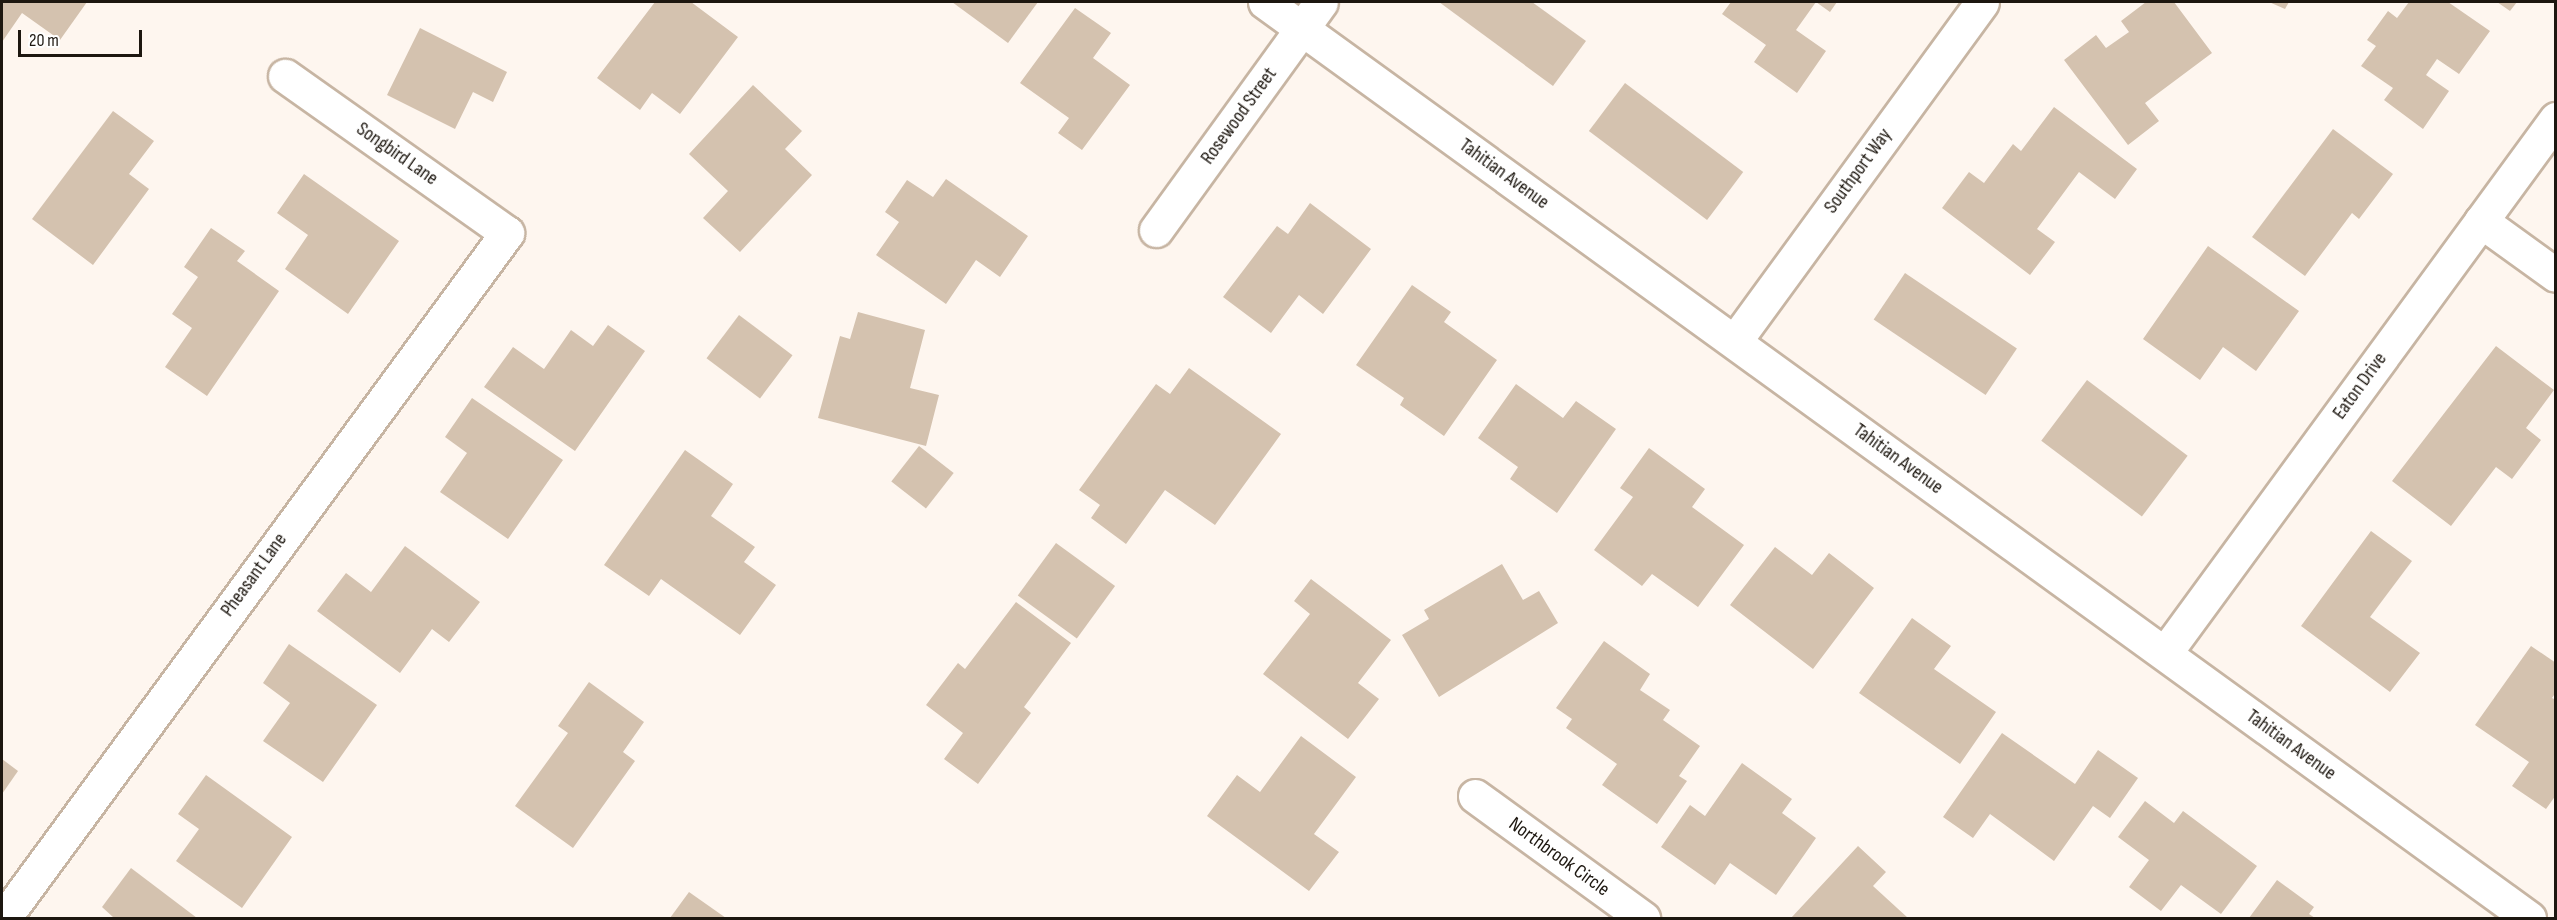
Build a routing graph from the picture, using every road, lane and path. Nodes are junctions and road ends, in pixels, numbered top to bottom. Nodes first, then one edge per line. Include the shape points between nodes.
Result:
1 (1266, 2) edge
2 (1321, 2) edge
3 (1982, 2) edge
4 (1302, 28) junction
5 (285, 76) dead end
6 (2556, 119) edge
7 (2481, 221) junction
8 (1156, 230) dead end
9 (507, 233) joint
10 (2556, 275) edge
11 (1735, 341) junction
12 (2165, 653) junction
13 (1475, 796) dead end
14 (4, 918) edge
15 (1643, 918) edge
16 (2529, 918) edge

1 - 4 street, Tahitian Avenue
2 - 4 street, Rosewood Street
3 - 11 street, Southport Way
4 - 8 street, Rosewood Street
4 - 11 street, Tahitian Avenue
5 - 9 street, Songbird Lane
6 - 7 street, Eaton Drive
7 - 10 street
7 - 12 street, Eaton Drive
9 - 14 street, Pheasant Lane
11 - 12 street, Tahitian Avenue
12 - 16 street, Tahitian Avenue
13 - 15 street, Northbrook Circle

